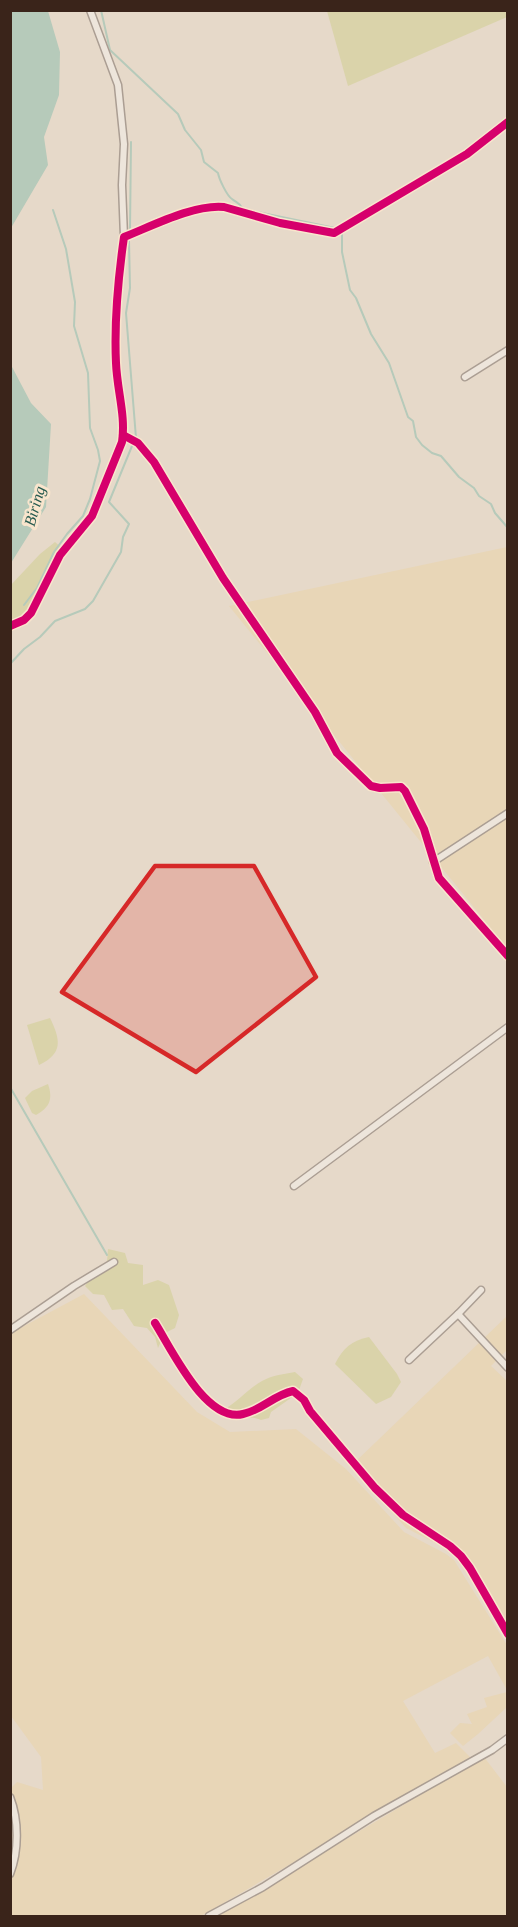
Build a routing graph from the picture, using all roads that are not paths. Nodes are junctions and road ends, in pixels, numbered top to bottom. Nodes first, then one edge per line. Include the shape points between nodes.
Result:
1 (90, 10) edge
2 (507, 122) edge
3 (124, 237) junction
4 (507, 350) edge
5 (465, 377) dead end
6 (123, 435) junction
7 (10, 626) edge
8 (507, 813) edge
9 (433, 862) junction
10 (507, 956) edge
11 (507, 1027) edge
12 (294, 1186) dead end
13 (114, 1262) dead end
14 (481, 1290) dead end
15 (458, 1314) junction
16 (155, 1323) dead end
17 (10, 1330) edge
18 (409, 1360) dead end
19 (507, 1368) edge
20 (507, 1634) edge
21 (507, 1738) edge
22 (10, 1797) edge
23 (10, 1874) edge
24 (209, 1917) edge

1 - 3 street via 118,85 124,144
2 - 3 street via 467,154 334,233 280,224 214,206
3 - 6 street via 115,346
4 - 5 street
6 - 7 street via 92,516 60,555 31,613
6 - 9 street via 138,443 154,462 223,578 315,712 337,753 371,786 395,786 405,791 424,829
8 - 9 street
9 - 10 street via 439,878
11 - 12 street
13 - 17 street
14 - 15 street
15 - 18 street
15 - 19 street
16 - 20 street via 199,1391 219,1411 247,1414 281,1394 293,1391 300,1396 402,1515 461,1556
21 - 24 street
22 - 23 street via 17,1833

